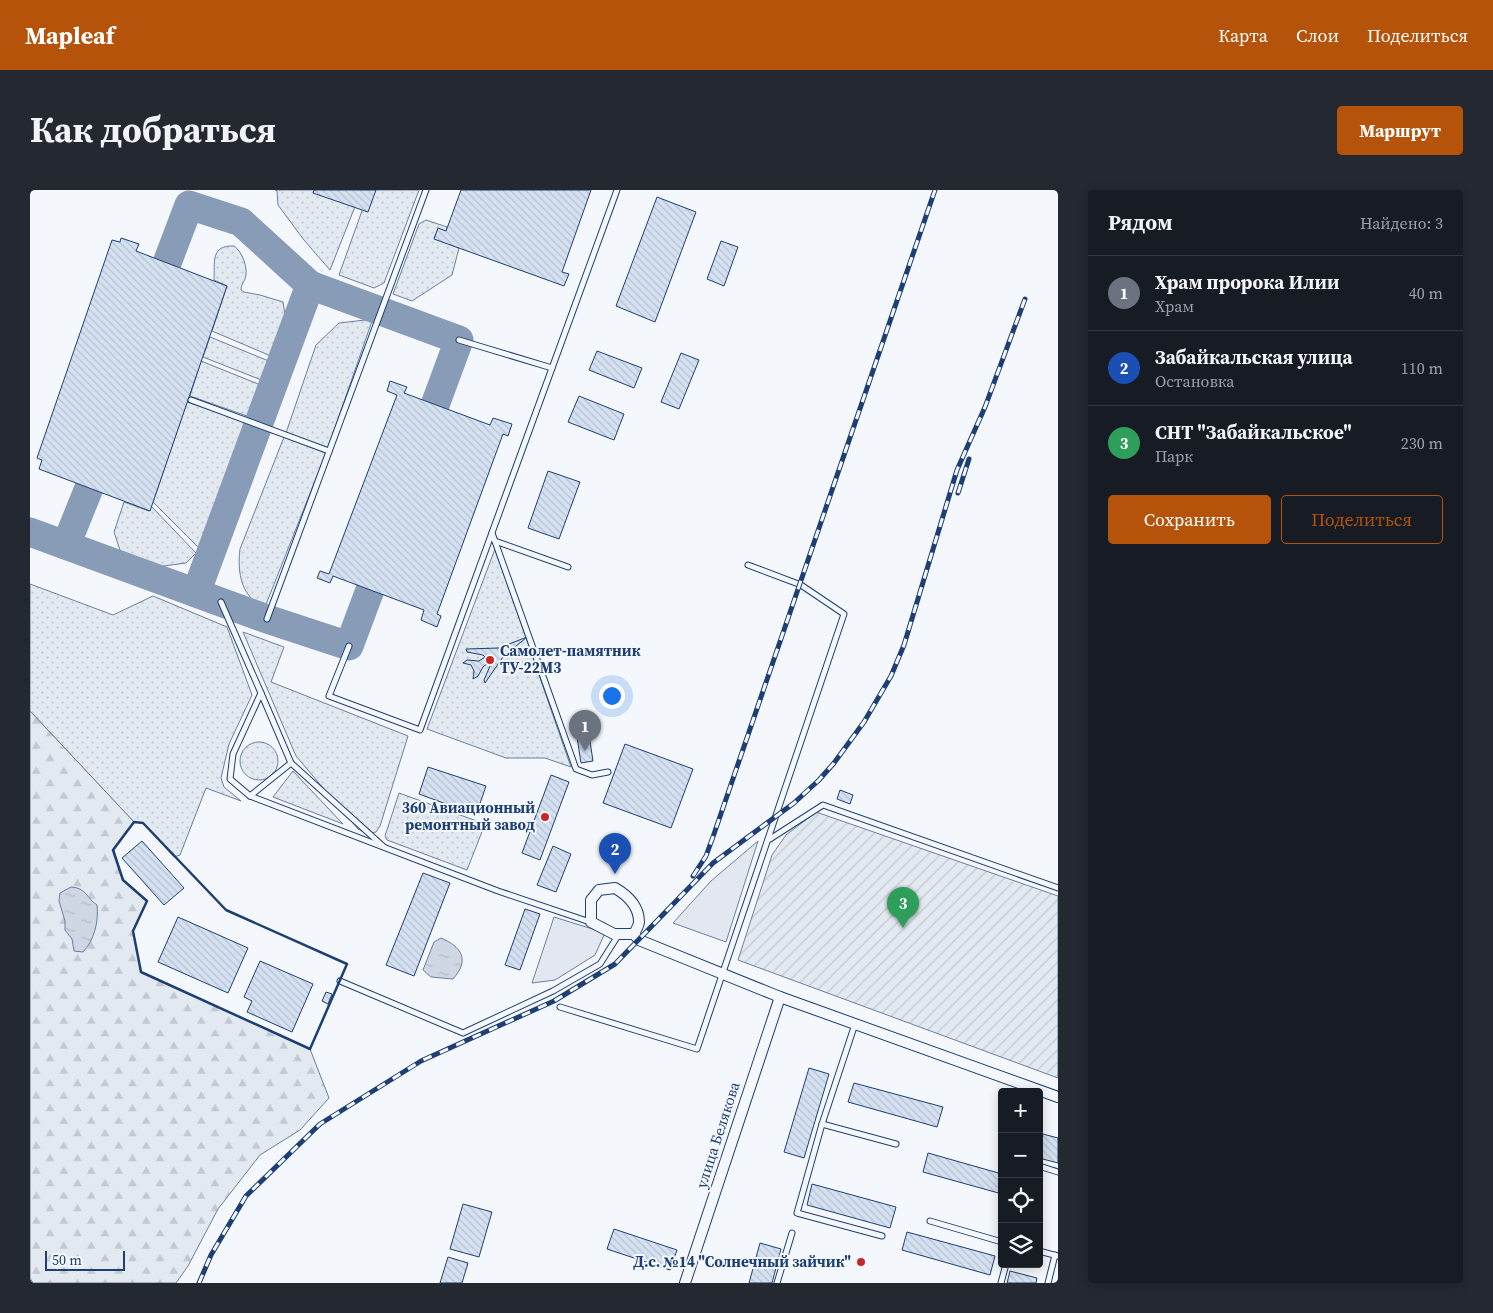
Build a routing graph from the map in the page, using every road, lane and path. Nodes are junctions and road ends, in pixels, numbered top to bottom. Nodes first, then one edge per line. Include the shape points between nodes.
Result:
1 (426, 190) edge
2 (617, 190) edge
3 (459, 340) dead end
4 (552, 368) junction
5 (191, 400) dead end
6 (329, 451) junction
7 (492, 532) junction
8 (496, 542) junction
9 (748, 565) dead end
10 (568, 567) dead end
11 (221, 602) dead end
12 (267, 619) dead end
13 (349, 646) dead end
14 (261, 693) junction
15 (291, 763) junction
16 (608, 772) dead end
17 (250, 796) junction
18 (769, 839) junction
19 (387, 849) junction
20 (1058, 888) edge
21 (591, 922) junction
22 (619, 934) junction
23 (634, 934) junction
24 (723, 975) junction
25 (340, 982) dead end
26 (780, 997) junction
27 (560, 1007) dead end
28 (855, 1024) junction
29 (1058, 1097) edge
30 (822, 1124) junction
31 (896, 1144) dead end
32 (1043, 1167) edge
33 (1058, 1172) edge
34 (930, 1221) dead end
35 (792, 1233) dead end
36 (882, 1236) dead end
37 (998, 1241) edge
38 (1043, 1252) edge
39 (1056, 1256) edge
40 (1005, 1268) edge
41 (685, 1283) edge
42 (777, 1283) edge
43 (1000, 1283) edge
44 (1048, 1283) edge

1 - 6 lane
2 - 4 lane
3 - 4 lane
4 - 7 lane
5 - 6 lane
6 - 12 lane
7 - 8 lane
7 - 13 lane via 420,730 329,696
8 - 10 lane
8 - 16 lane via 576,769 592,775
9 - 18 lane via 800,585 844,614
11 - 14 lane
14 - 15 lane
14 - 17 lane via 234,754 230,779
15 - 17 lane
15 - 19 lane
17 - 19 lane
18 - 20 lane via 823,805
18 - 24 lane
19 - 21 lane via 498,892
21 - 22 street
21 - 23 street via 591,900 599,890 616,888 628,896 635,907 639,922
22 - 23 street
22 - 25 lane via 600,964 553,991 463,1033
23 - 24 street via 639,940
24 - 26 street
24 - 27 lane via 698,1050
26 - 28 street
26 - 41 street, улица Белякова
28 - 29 street
28 - 30 lane
30 - 31 lane
30 - 36 lane via 797,1213
32 - 33 lane
34 - 37 lane
35 - 42 lane
38 - 39 lane
39 - 44 lane
40 - 43 lane

